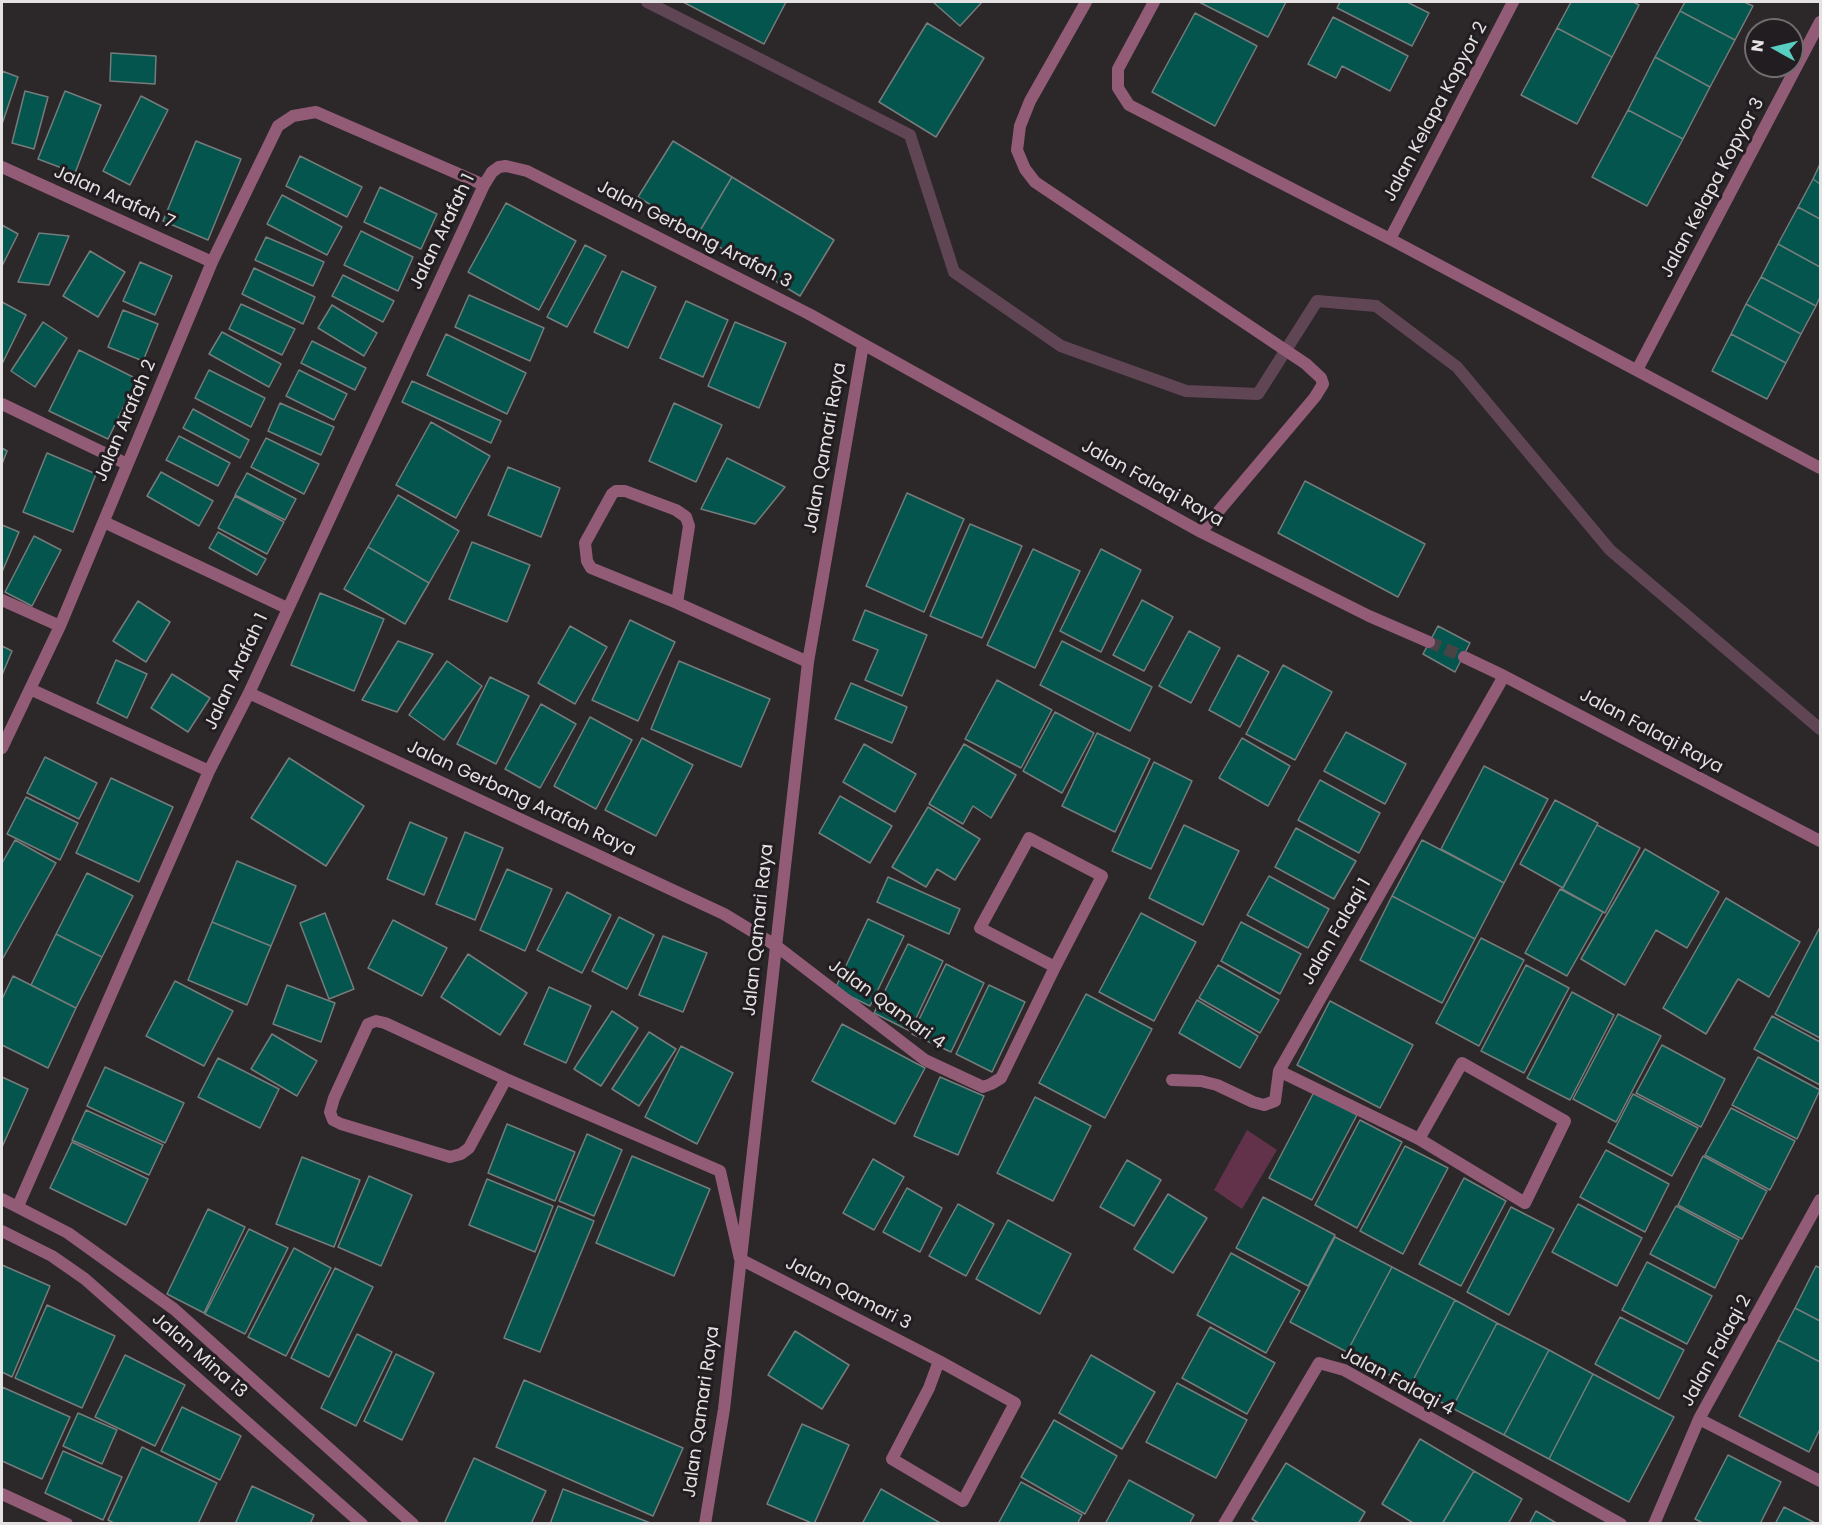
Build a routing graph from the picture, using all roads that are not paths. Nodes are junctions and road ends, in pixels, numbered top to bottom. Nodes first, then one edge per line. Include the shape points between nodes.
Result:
1 (1086, 2) edge
2 (1154, 2) edge
3 (1513, 2) edge
4 (1821, 22) edge
5 (2, 166) edge
6 (506, 166) joint
7 (483, 185) junction
8 (1390, 239) junction
9 (212, 262) junction
10 (862, 345) junction
11 (1637, 370) junction
12 (2, 404) edge
13 (127, 464) junction
14 (1821, 468) edge
15 (104, 522) junction
16 (1201, 532) junction
17 (2, 600) edge
18 (677, 603) junction
19 (287, 608) junction
20 (60, 626) junction
21 (1430, 642) tunnel mouth
22 (1464, 657) tunnel mouth
23 (808, 662) junction
24 (1504, 676) junction
25 (30, 689) junction
26 (249, 693) junction
27 (2, 748) edge
28 (209, 771) junction
29 (1821, 841) edge
30 (775, 945) junction
31 (1055, 968) junction
32 (1279, 1071) junction
33 (506, 1079) junction
34 (1172, 1080) dead end
35 (1419, 1139) junction
36 (2, 1199) edge
37 (1821, 1200) edge
38 (18, 1206) junction
39 (2, 1231) edge
40 (740, 1258) junction
41 (939, 1361) junction
42 (1699, 1419) junction
43 (1821, 1481) edge
44 (2, 1494) edge
45 (348, 1511) junction
46 (706, 1523) edge
47 (67, 1524) edge
48 (342, 1524) edge
49 (362, 1524) edge
50 (413, 1524) edge
51 (1224, 1524) edge
52 (1621, 1524) edge
53 (1654, 1524) edge

1 - 16 street via 1020,126 1017,150 1025,169 1035,182 1306,364 1323,384
2 - 8 street via 1118,69 1118,88 1129,105
3 - 8 street, Jalan Kelapa Kopyor 2
4 - 11 street, Jalan Kelapa Kopyor 3
5 - 9 street, Jalan Arafah 7
6 - 7 street, Jalan Arafah 1 via 492,172
6 - 10 street, Jalan Gerbang Arafah 3 via 527,171 809,314
7 - 9 street, Jalan Arafah 2 via 316,112 293,116 278,126
7 - 19 street, Jalan Arafah 1
8 - 11 street
9 - 13 street, Jalan Arafah 2
10 - 16 street, Jalan Falaqi Raya
10 - 23 street, Jalan Qamari Raya
11 - 14 street
12 - 13 street
13 - 15 street, Jalan Arafah 2
15 - 19 street
15 - 20 street, Jalan Arafah 2
16 - 21 street, Jalan Falaqi Raya
17 - 20 street
18 - 18 street via 591,568 587,561 585,543 616,491 676,510 686,517 689,526
18 - 23 street
19 - 26 street, Jalan Arafah 1
20 - 25 street, Jalan Arafah 2
22 - 24 street, Jalan Falaqi Raya
23 - 30 street, Jalan Qamari Raya
24 - 29 street, Jalan Falaqi Raya
24 - 32 street, Jalan Falaqi 1
25 - 27 street, Jalan Arafah 2
25 - 28 street
26 - 28 street, Jalan Arafah 1
26 - 30 street, Jalan Gerbang Arafah Raya via 724,914
28 - 38 street, Jalan Arafah 1
30 - 31 street, Jalan Qamari 4 via 926,1060 983,1087 1001,1078
30 - 40 street, Jalan Qamari Raya
31 - 31 street, Jalan Qamari 4 via 1102,876 1029,838 980,928
32 - 34 street via 1275,1101 1264,1105 1217,1085
32 - 35 street
33 - 33 street via 376,1021 368,1024 330,1112 333,1120 341,1124 450,1157 469,1148
33 - 40 street via 720,1171
35 - 35 street via 1525,1203 1564,1121 1462,1063
36 - 38 street
37 - 42 street, Jalan Falaqi 2
38 - 50 street via 68,1233 174,1309
39 - 45 street, Jalan Mina 13 via 52,1256 85,1280
40 - 41 street, Jalan Qamari 3
40 - 46 street, Jalan Qamari Raya via 724,1409
41 - 41 street, Jalan Qamari 3 via 892,1459 963,1501 1016,1403
42 - 43 street
42 - 53 street, Jalan Falaqi 2
44 - 47 street
45 - 48 street
45 - 49 street, Jalan Mina 13
51 - 52 street, Jalan Falaqi 4 via 1319,1363 1344,1370

